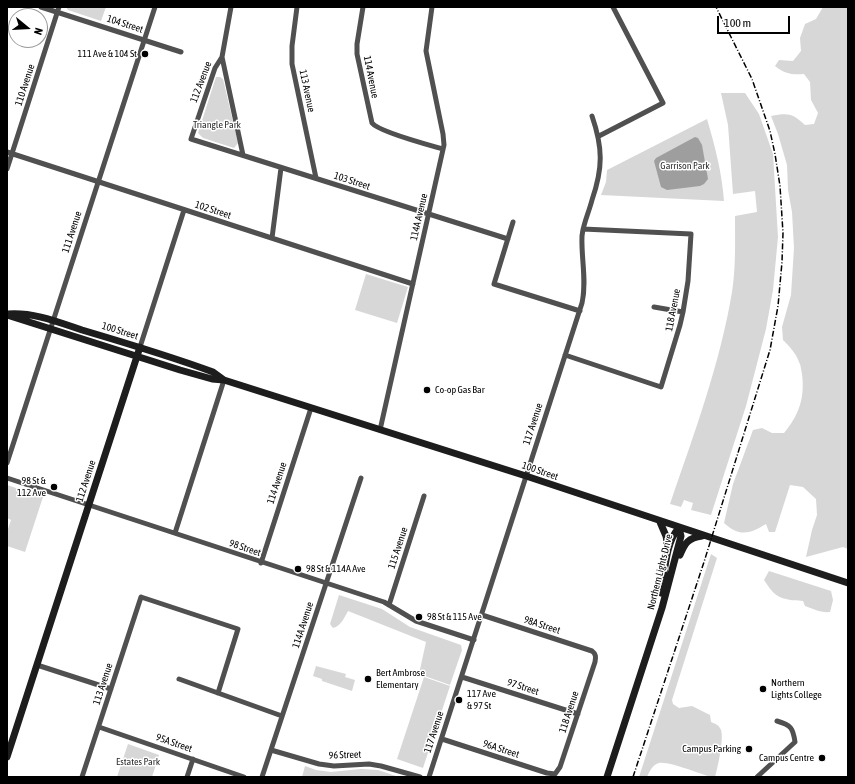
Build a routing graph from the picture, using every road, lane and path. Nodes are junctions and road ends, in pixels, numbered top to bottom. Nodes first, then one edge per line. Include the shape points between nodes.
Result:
1 (41, 7) edge
2 (155, 7) edge
3 (231, 7) edge
4 (297, 7) edge
5 (363, 7) edge
6 (432, 7) edge
7 (614, 7) edge
8 (58, 10) edge
9 (144, 40) junction
10 (181, 52) dead end
11 (222, 57) junction
12 (592, 116) dead end
13 (598, 136) junction
14 (191, 139) joint
15 (443, 149) junction
16 (9, 153) edge
17 (243, 155) junction
18 (281, 168) junction
19 (7, 169) edge
20 (316, 178) junction
21 (98, 182) junction
22 (184, 210) junction
23 (429, 215) junction
24 (513, 222) dead end
25 (583, 229) junction
26 (272, 238) junction
27 (508, 239) junction
28 (413, 284) junction
29 (654, 307) dead end
30 (580, 311) junction
31 (683, 312) junction
32 (7, 314) edge
33 (52, 325) junction
34 (140, 347) junction
35 (565, 355) junction
36 (137, 356) junction
37 (224, 380) junction
38 (311, 408) junction
39 (380, 430) junction
40 (7, 463) edge
41 (526, 476) junction
42 (7, 478) edge
43 (361, 478) dead end
44 (424, 496) dead end
45 (89, 504) junction
46 (660, 522) junction
47 (679, 528) junction
48 (176, 533) junction
49 (704, 536) junction
50 (668, 551) junction
51 (261, 563) junction
52 (848, 583) edge
53 (326, 584) junction
54 (668, 586) junction
55 (389, 605) junction
56 (482, 615) junction
57 (474, 640) junction
58 (651, 641) junction
59 (595, 653) joint
60 (37, 665) junction
61 (462, 677) junction
62 (179, 679) dead end
63 (111, 689) junction
64 (218, 693) junction
65 (578, 714) junction
66 (282, 716) junction
67 (777, 721) dead end
68 (99, 727) junction
69 (442, 739) junction
70 (271, 750) junction
71 (7, 757) edge
72 (193, 759) junction
73 (555, 774) joint
74 (82, 777) edge
75 (187, 777) edge
76 (244, 777) edge
77 (262, 777) edge
78 (420, 777) edge
79 (429, 777) edge
80 (607, 777) edge
81 (757, 777) edge

1 - 8 street, 104 Street
2 - 9 street, 111 Avenue
3 - 11 street, 112 Avenue
4 - 20 street, 113 Avenue via 292,64
5 - 15 street, 114 Avenue via 357,54 374,126
6 - 15 street, 114A Avenue via 426,51 444,134
7 - 13 street via 663,103
8 - 9 street, 104 Street
8 - 16 street, 110 Avenue
9 - 10 street, 104 Street
9 - 21 street, 111 Avenue
11 - 14 street, 112 Avenue via 215,68
11 - 17 street, 112 Avenue
12 - 13 street, 117 Avenue
13 - 25 street, 117 Avenue via 598,178
14 - 17 street, 103 Street
15 - 23 street, 114A Avenue
16 - 19 street, 110 Avenue
16 - 21 street, 102 Street
17 - 18 street, 103 Street
18 - 20 street, 103 Street
18 - 26 street
20 - 23 street, 103 Street
21 - 22 street, 102 Street
21 - 33 street, 111 Avenue
22 - 26 street, 102 Street
22 - 34 street, 112 Avenue
23 - 27 street, 103 Street
23 - 28 street, 114A Avenue
24 - 27 street
25 - 30 street, 117 Avenue via 584,288
25 - 31 street, 118 Avenue via 691,234
26 - 28 street, 102 Street
27 - 30 street via 494,284
28 - 39 street, 114A Avenue
29 - 31 street
30 - 35 street, 117 Avenue
31 - 35 street, 118 Avenue via 661,387
32 - 33 main road, 100 Street via 17,319
33 - 34 main road, 100 Street
33 - 36 main road, 100 Street
33 - 40 street, 111 Avenue
34 - 36 main road, 112 Avenue
34 - 37 main road, 100 Street via 213,372
35 - 41 street, 117 Avenue
36 - 37 main road, 100 Street via 212,379
36 - 45 main road, 112 Avenue
37 - 38 main road, 100 Street
37 - 48 street
38 - 39 main road, 100 Street
38 - 51 street, 114 Avenue
39 - 41 main road, 100 Street
41 - 46 main road, 100 Street
41 - 56 street, 117 Avenue
42 - 45 street, 98 Street
43 - 53 street, 114A Avenue
44 - 55 street, 115 Avenue
45 - 48 street, 98 Street
45 - 60 main road, 112 Avenue
46 - 47 main road, 100 Street
46 - 50 main road via 666,536
47 - 49 main road, 100 Street
47 - 50 main road, Northern Lights Drive via 674,533
47 - 54 main road, Northern Lights Drive via 681,536
48 - 51 street, 98 Street
49 - 52 main road, 100 Street
49 - 54 main road via 693,537 684,545
50 - 58 main road, Northern Lights Drive
51 - 53 street, 98 Street
53 - 55 street, 98 Street
53 - 66 street, 114A Avenue
54 - 58 main road, Northern Lights Drive
55 - 57 street, 98 Street via 416,621
56 - 57 street, 117 Avenue
56 - 59 street, 98A Street
57 - 61 street, 117 Avenue
58 - 80 main road, Northern Lights Drive
59 - 65 street, 118 Avenue via 595,662
60 - 63 street
60 - 71 main road, 112 Avenue
61 - 65 street, 97 Street
61 - 69 street, 117 Avenue
62 - 64 street
63 - 64 street, 113 Avenue via 141,597 238,629
63 - 68 street, 113 Avenue
64 - 66 street
65 - 73 street, 118 Avenue via 560,767
66 - 70 street, 114A Avenue
67 - 81 street via 789,725 794,732 795,742
68 - 72 street, 95A Street
68 - 74 street, 113 Avenue
69 - 73 street, 96A Street
69 - 79 street, 117 Avenue
70 - 77 street, 114A Avenue
70 - 78 street, 96 Street via 319,764 370,764
72 - 75 street
72 - 76 street, 95A Street

